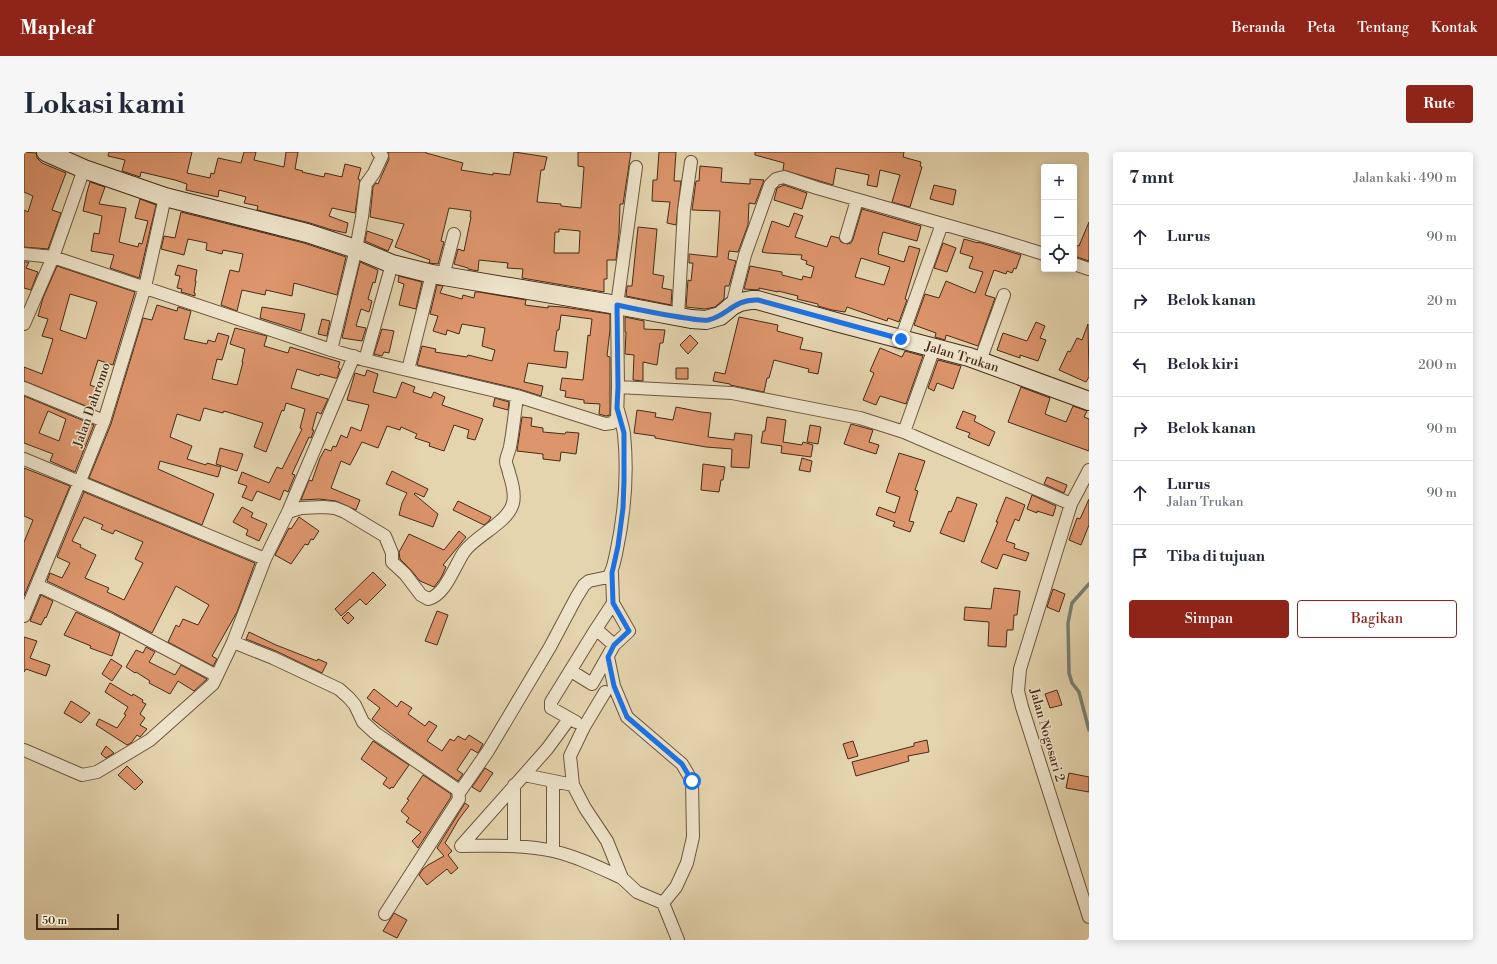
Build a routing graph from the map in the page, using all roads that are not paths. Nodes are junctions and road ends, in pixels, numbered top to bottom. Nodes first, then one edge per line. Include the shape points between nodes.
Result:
1 (46, 152) edge
2 (378, 152) edge
3 (691, 162) dead end
4 (636, 167) dead end
5 (84, 169) junction
6 (166, 197) junction
7 (857, 200) junction
8 (942, 224) junction
9 (454, 234) dead end
10 (846, 237) dead end
11 (356, 249) junction
12 (1041, 253) edge
13 (24, 254) edge
14 (53, 257) junction
15 (392, 264) junction
16 (1077, 265) edge
17 (1089, 269) edge
18 (437, 275) junction
19 (145, 287) junction
20 (1004, 295) dead end
21 (617, 305) junction
22 (732, 306) junction
23 (678, 317) junction
24 (24, 324) edge
25 (901, 339) junction
26 (934, 348) junction
27 (331, 350) junction
28 (359, 358) junction
29 (980, 361) junction
30 (408, 370) junction
31 (618, 387) junction
32 (24, 388) edge
33 (517, 396) junction
34 (1089, 401) edge
35 (617, 408) junction
36 (104, 421) junction
37 (904, 432) junction
38 (24, 459) edge
39 (1089, 470) edge
40 (80, 481) junction
41 (1071, 504) junction
42 (288, 512) junction
43 (265, 559) junction
44 (612, 573) junction
45 (37, 585) junction
46 (613, 603) junction
47 (24, 616) edge
48 (596, 629) junction
49 (233, 642) junction
50 (614, 645) junction
51 (608, 657) junction
52 (571, 671) junction
53 (217, 676) junction
54 (592, 684) junction
55 (605, 692) junction
56 (620, 700) junction
57 (569, 718) junction
58 (584, 727) junction
59 (24, 750) edge
60 (524, 775) junction
61 (554, 781) junction
62 (573, 785) junction
63 (460, 793) junction
64 (508, 798) junction
65 (514, 846) junction
66 (553, 851) junction
67 (622, 878) junction
68 (664, 903) junction
69 (385, 914) dead end
70 (1089, 918) edge
71 (678, 940) edge

1 - 5 street, Jalan Trukan
2 - 11 street via 382,156 366,184
3 - 23 street via 684,210
4 - 21 street
5 - 6 street, Jalan Trukan
5 - 14 street
6 - 11 street, Jalan Trukan via 307,233
6 - 19 street, Jalan Dahromo
7 - 8 street
7 - 10 street
7 - 22 street via 784,177 776,178 770,185 746,254
8 - 12 street
8 - 25 street
9 - 18 street
11 - 15 street, Jalan Trukan
11 - 27 street
13 - 14 street
14 - 19 street
14 - 24 street
15 - 18 street, Jalan Trukan
15 - 28 street
16 - 17 street
18 - 21 street, Jalan Trukan
18 - 30 street
19 - 27 street
19 - 36 street, Jalan Dahromo
20 - 29 street
21 - 23 street, Jalan Trukan
21 - 31 street
22 - 23 street, Jalan Trukan via 720,316 706,320
22 - 25 street, Jalan Trukan via 751,300 764,302
25 - 26 street, Jalan Trukan
26 - 29 street, Jalan Trukan
26 - 37 street
27 - 28 street
28 - 30 street
28 - 42 street
29 - 34 street, Jalan Trukan
30 - 33 street
31 - 35 street
31 - 37 street via 732,393 860,418
32 - 36 street
33 - 35 street via 605,424 612,423 617,418
33 - 42 street via 506,462 510,474 512,505 506,516 470,544 436,596 428,599 421,595 392,562 392,553 385,536 345,512 323,507 301,508
35 - 44 street via 624,433 624,481 623,508
36 - 40 street, Jalan Dahromo
37 - 41 street
38 - 40 street
39 - 41 street, Jalan Nogosari 2
40 - 43 street
40 - 45 street, Jalan Dahromo
41 - 70 street, Jalan Nogosari 2 via 1020,669 1018,692
42 - 43 street
43 - 49 street
44 - 46 street
44 - 63 street via 608,577 589,581 584,585 550,648
45 - 47 street, Jalan Dahromo
45 - 53 street via 111,620
46 - 48 street
46 - 50 street via 629,631
48 - 50 street
48 - 52 street
49 - 53 street
49 - 63 street via 338,689 352,701 363,722 375,733
50 - 51 street
51 - 54 street
51 - 56 street via 614,686
52 - 54 street
52 - 57 street via 551,702 552,708
53 - 59 street via 213,684 150,740 97,772 82,775
54 - 55 street
55 - 56 street
55 - 58 street
56 - 68 street via 627,717 682,764 692,781 693,837 687,863 676,887
57 - 58 street
57 - 60 street
58 - 62 street via 570,756
60 - 61 street
60 - 64 street via 514,785
61 - 62 street
61 - 66 street
62 - 67 street via 607,841
63 - 69 street
64 - 65 street
64 - 65 street via 461,846
65 - 66 street
66 - 67 street
67 - 68 street via 637,892
68 - 71 street

